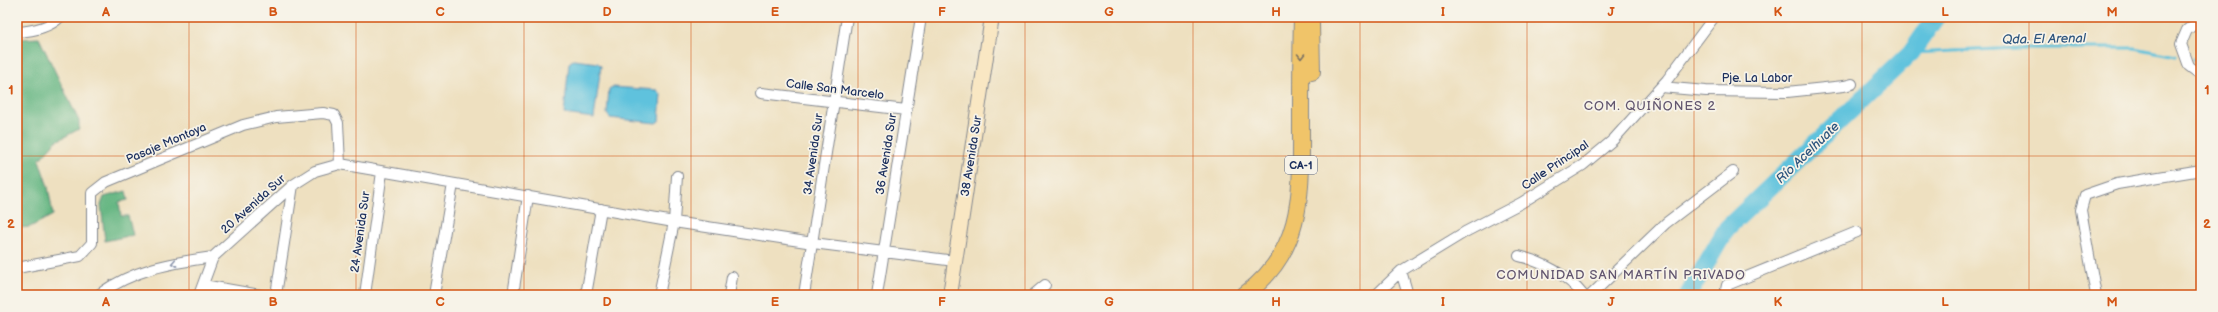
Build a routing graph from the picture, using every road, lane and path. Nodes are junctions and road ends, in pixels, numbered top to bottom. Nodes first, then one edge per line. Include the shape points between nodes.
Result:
1 (60, 17) edge
2 (847, 17) edge
3 (921, 17) edge
4 (992, 17) edge
5 (1302, 17) edge
6 (1311, 17) edge
7 (1714, 17) edge
8 (2201, 19) edge
9 (17, 32) edge
10 (2201, 74) edge
11 (1852, 84) dead end
12 (1661, 87) junction
13 (761, 92) dead end
14 (833, 102) junction
15 (906, 110) junction
16 (340, 164) junction
17 (2201, 170) edge
18 (382, 172) junction
19 (1733, 172) dead end
20 (677, 176) dead end
21 (453, 184) junction
22 (293, 185) junction
23 (528, 196) junction
24 (601, 209) junction
25 (674, 222) junction
26 (1857, 232) dead end
27 (814, 243) junction
28 (884, 252) junction
29 (1519, 256) dead end
30 (213, 257) junction
31 (955, 261) junction
32 (17, 268) edge
33 (1401, 271) junction
34 (732, 277) dead end
35 (203, 285) junction
36 (1045, 285) dead end
37 (98, 295) edge
38 (199, 295) edge
39 (260, 295) edge
40 (276, 295) edge
41 (365, 295) edge
42 (434, 295) edge
43 (513, 295) edge
44 (586, 295) edge
45 (659, 295) edge
46 (729, 295) edge
47 (804, 295) edge
48 (877, 295) edge
49 (950, 295) edge
50 (1033, 295) edge
51 (1244, 295) edge
52 (1261, 295) edge
53 (1376, 295) edge
54 (1408, 295) edge
55 (1583, 295) edge
56 (1591, 295) edge
57 (1725, 295) edge
58 (2096, 295) edge

1 - 9 street via 55,22 32,31
2 - 14 street, 34 Avenida Sur
3 - 15 street, 36 Avenida Sur
4 - 31 main road, 38 Avenida Sur
5 -> 51 highway, CA-1 via 1300,203 1292,233 1281,255 1262,280
6 - 52 highway, CA-1 via 1312,171 1309,208 1302,237 1296,249 1275,280
7 - 12 street, Calle Principal
8 - 10 street via 2186,30 2181,44 2189,66
11 - 12 street, Pje. La Labor via 1787,92 1706,91
12 - 33 street, Calle Principal via 1613,140 1583,165
13 - 14 street, Calle San Marcelo
14 - 15 street, Calle San Marcelo
14 - 27 street, 34 Avenida Sur
15 - 28 street, 36 Avenida Sur
16 - 18 street
16 - 22 street, 20 Avenida Sur via 315,171
16 - 32 street, Pasaje Montoya via 338,123 336,117 331,114 323,112 276,117 243,125 106,182 92,193 92,243 80,256
17 - 58 street via 2117,184 2085,195 2081,210
18 - 21 street
18 - 41 street, 24 Avenida Sur
19 - 56 street via 1666,223
20 - 25 street
21 - 23 street
21 - 42 street
22 - 30 street, 20 Avenida Sur
22 - 40 street
23 - 24 street
23 - 43 street
24 - 25 street
24 - 44 street
25 - 27 street
25 - 45 street
26 - 57 street via 1727,285
27 - 28 street
27 - 47 street, 34 Avenida Sur
28 - 31 street
28 - 48 street, 36 Avenida Sur
29 - 55 street via 1538,260 1574,285
30 - 35 street, 20 Avenida Sur
30 -> 37 street via 151,268 115,282
31 - 49 main road, 38 Avenida Sur
33 - 53 street, Calle Principal
33 - 54 street
34 - 46 street
35 - 38 street, 20 Avenida Sur
35 - 39 street
36 - 50 street

